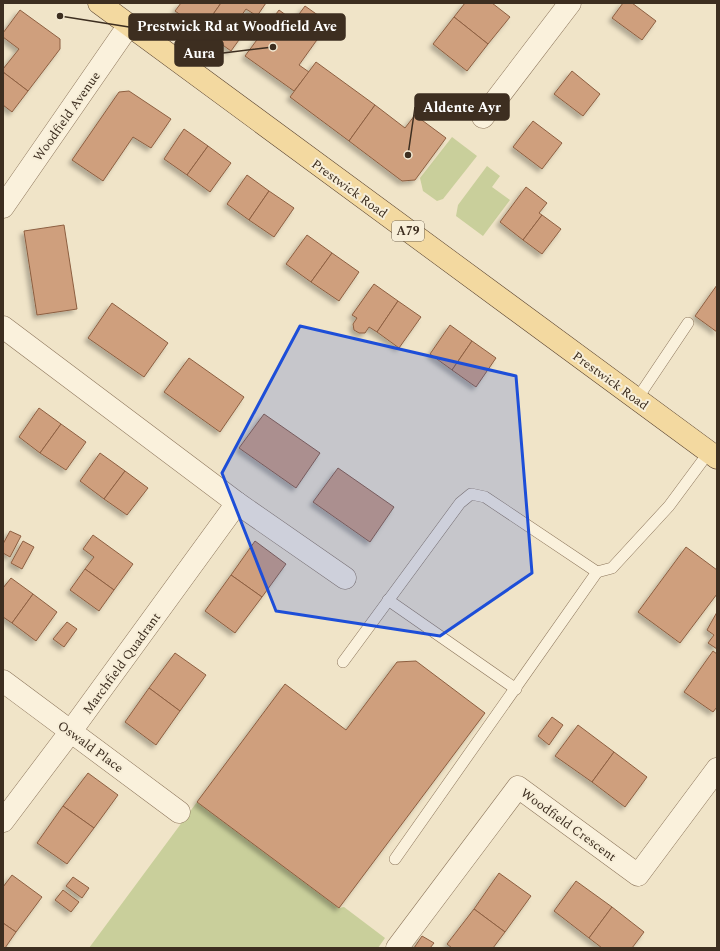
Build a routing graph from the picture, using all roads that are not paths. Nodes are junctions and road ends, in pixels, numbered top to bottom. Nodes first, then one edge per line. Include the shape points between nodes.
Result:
1 (99, 3) edge
2 (570, 3) edge
3 (129, 25) junction
4 (483, 117) dead end
5 (3, 207) edge
6 (688, 323) dead end
7 (3, 327) edge
8 (637, 399) junction
9 (713, 455) edge
10 (237, 503) junction
11 (597, 572) junction
12 (345, 578) dead end
13 (388, 600) junction
14 (343, 662) dead end
15 (3, 681) edge
16 (516, 689) junction
17 (71, 731) junction
18 (717, 769) edge
19 (179, 812) dead end
20 (3, 821) edge
21 (395, 859) dead end
22 (397, 948) edge

1 - 3 main road, Prestwick Road / A79
2 - 4 street
3 - 5 street, Woodfield Avenue
3 - 8 main road, Prestwick Road / A79
6 - 8 lane
7 - 10 street
8 - 9 main road, Prestwick Road / A79
9 - 11 lane via 612,568
10 - 12 street
10 - 17 street, Marchfield Quadrant
11 - 13 lane via 485,497 471,494 460,503
11 - 16 lane
13 - 14 lane
13 - 16 lane
15 - 17 street, Oswald Place
16 - 21 lane
17 - 19 street, Oswald Place
17 - 20 street, Marchfield Quadrant
18 - 22 street, Woodfield Crescent via 638,875 518,787

